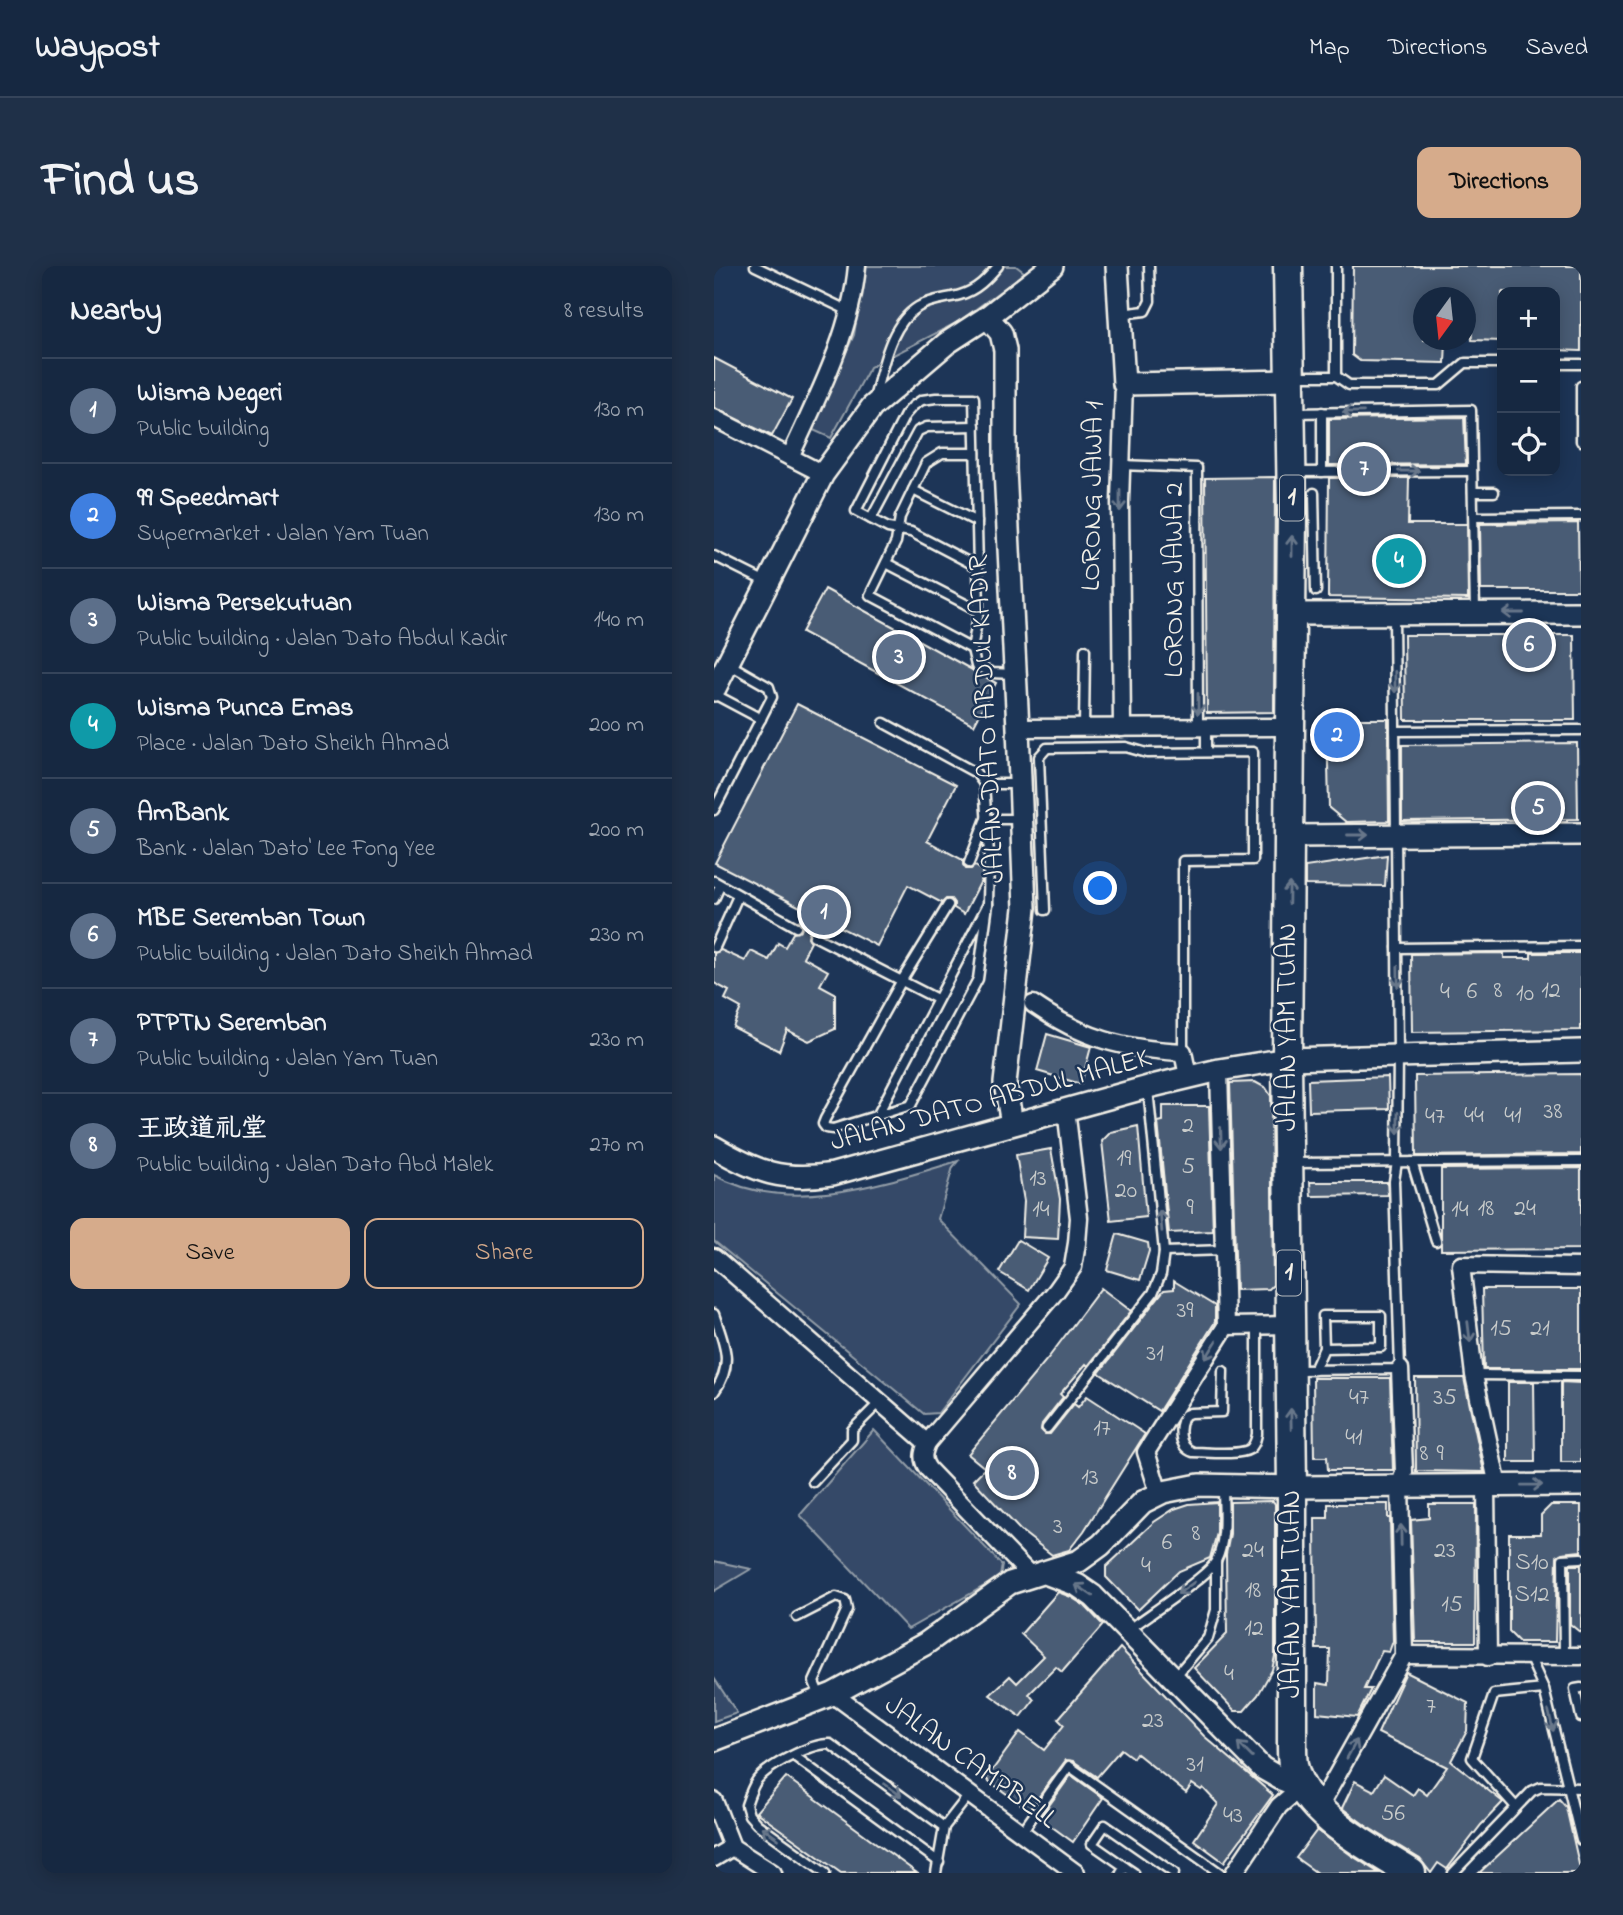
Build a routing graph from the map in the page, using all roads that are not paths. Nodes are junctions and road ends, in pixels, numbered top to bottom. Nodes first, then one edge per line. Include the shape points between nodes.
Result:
1 (755, 266) edge
2 (857, 266) edge
3 (998, 266) edge
4 (1052, 266) edge
5 (1118, 266) edge
6 (1149, 266) edge
7 (1288, 266) edge
8 (1336, 266) edge
9 (849, 311) junction
10 (1121, 314) junction
11 (987, 317) junction
12 (1497, 363) edge
13 (1560, 364) edge
14 (1581, 364) edge
15 (1336, 376) junction
16 (1290, 378) junction
17 (1124, 384) junction
18 (1581, 386) edge
19 (872, 407) junction
20 (1322, 412) junction
21 (1290, 413) junction
22 (714, 418) edge
23 (975, 426) junction
24 (1581, 441) edge
25 (975, 453) junction
26 (790, 457) junction
27 (1121, 465) junction
28 (1472, 471) junction
29 (1292, 472) junction
30 (1322, 472) junction
31 (823, 474) junction
32 (913, 491) junction
33 (1473, 492) junction
34 (1494, 492) dead end
35 (1314, 493) dead end
36 (1303, 512) junction
37 (1581, 516) edge
38 (1474, 517) junction
39 (871, 519) junction
40 (977, 522) junction
41 (899, 530) junction
42 (714, 556) edge
43 (886, 564) junction
44 (978, 567) junction
45 (768, 583) junction
46 (1316, 591) dead end
47 (979, 611) junction
48 (1581, 613) edge
49 (1292, 614) junction
50 (1394, 614) junction
51 (1476, 614) junction
52 (972, 649) junction
53 (1085, 650) dead end
54 (727, 663) junction
55 (1015, 674) junction
56 (714, 692) edge
57 (761, 719) junction
58 (884, 723) dead end
59 (1291, 726) junction
60 (1202, 727) junction
61 (1018, 728) junction
62 (1084, 728) junction
63 (1115, 728) junction
64 (1581, 730) edge
65 (1395, 731) junction
66 (1108, 748) junction
67 (1206, 752) junction
68 (984, 784) junction
69 (1020, 784) junction
70 (714, 810) edge
71 (986, 818) junction
72 (1021, 819) junction
73 (1581, 834) edge
74 (1396, 835) junction
75 (1289, 836) junction
76 (970, 863) dead end
77 (717, 884) edge
78 (738, 896) junction
79 (714, 899) edge
80 (988, 904) junction
81 (948, 905) dead end
82 (1045, 911) dead end
83 (796, 927) dead end
84 (814, 936) dead end
85 (1581, 946) edge
86 (715, 947) edge
87 (1397, 948) junction
88 (902, 980) junction
89 (937, 999) junction
90 (1033, 1004) dead end
91 (1581, 1051) edge
92 (1183, 1052) junction
93 (1398, 1054) junction
94 (1287, 1059) junction
95 (1219, 1070) junction
96 (1188, 1076) junction
97 (1148, 1087) junction
98 (1066, 1109) junction
99 (877, 1116) junction
100 (1012, 1124) junction
101 (714, 1147) edge
102 (1581, 1161) edge
103 (1398, 1162) junction
104 (1412, 1162) junction
105 (1288, 1163) junction
106 (1436, 1241) dead end
107 (1224, 1250) junction
108 (1164, 1252) junction
109 (714, 1257) edge
110 (1581, 1267) edge
111 (714, 1314) edge
112 (1256, 1325) junction
113 (1290, 1325) junction
114 (1226, 1326) junction
115 (1324, 1348) junction
116 (1400, 1369) junction
117 (1303, 1370) junction
118 (1223, 1371) dead end
119 (1474, 1375) junction
120 (1581, 1377) edge
121 (714, 1392) edge
122 (881, 1401) junction
123 (1047, 1428) dead end
124 (927, 1443) junction
125 (813, 1482) dead end
126 (1400, 1485) junction
127 (1581, 1485) edge
128 (1223, 1486) junction
129 (1492, 1486) junction
130 (1292, 1487) junction
131 (1159, 1493) junction
132 (1581, 1559) edge
133 (1216, 1563) junction
134 (1038, 1574) junction
135 (797, 1617) dead end
136 (1127, 1631) junction
137 (1404, 1655) junction
138 (1573, 1656) edge
139 (1488, 1657) junction
140 (1529, 1657) junction
141 (1174, 1678) junction
142 (1581, 1688) edge
143 (1544, 1689) junction
144 (827, 1697) junction
145 (1581, 1717) edge
146 (714, 1740) edge
147 (794, 1756) junction
148 (1567, 1787) junction
149 (1581, 1788) edge
150 (969, 1795) junction
151 (1310, 1798) junction
152 (714, 1801) edge
153 (1516, 1807) junction
154 (944, 1827) junction
155 (1021, 1833) junction
156 (1581, 1840) edge
157 (732, 1847) junction
158 (714, 1858) edge
159 (939, 1862) junction
160 (765, 1870) edge
161 (1123, 1870) edge
162 (1068, 1871) edge
163 (825, 1873) edge
164 (936, 1873) edge
165 (1134, 1873) edge
166 (1174, 1873) edge
167 (1220, 1873) edge
168 (1234, 1873) edge
169 (1411, 1873) edge
170 (1453, 1873) edge

1 - 9 lane
2 - 9 street
3 - 19 lane via 979,287 917,307 900,324
4 - 11 street
5 - 10 street, LORONG JAWA 1
6 - 10 lane via 1150,301 1144,311
7 - 16 highway, JALAN YAM TUAN / 1
8 - 15 lane
9 - 26 street via 822,388
10 - 17 street, LORONG JAWA 1
11 - 19 street
11 - 55 street, JALAN DATO ABDUL KADIR via 1001,332 1005,350 1005,469
12 - 15 lane via 1465,363 1439,386 1349,384
13 - 14 lane
15 - 16 lane
16 - 17 street
16 - 21 highway, JALAN YAM TUAN / 1
17 - 27 street, LORONG JAWA 1
18 - 24 lane
19 - 31 street
20 - 21 lane
28 -> 20 lane via 1471,410
20 - 30 lane
21 - 29 highway, JALAN YAM TUAN / 1
22 - 26 street
23 - 25 lane
23 - 39 lane via 918,431
23 - 39 lane via 974,398 936,398 913,406 856,511
25 - 32 lane via 934,457 926,463
25 - 40 lane
26 - 31 street
27 -> 60 lane, LORONG JAWA 2 via 1198,468
27 -> 63 street, LORONG JAWA 1
30 -> 28 lane
28 - 33 lane
29 - 30 lane
29 - 36 highway, JALAN YAM TUAN / 1
31 - 45 street
32 - 40 lane
32 - 41 lane
33 - 34 lane
33 - 38 lane
35 - 36 lane
36 - 46 lane
49 -> 36 highway, JALAN YAM TUAN / 1
37 - 38 lane
38 - 51 lane
39 - 41 lane
40 - 44 lane
41 - 43 lane
41 - 44 lane
42 - 45 lane
43 - 47 lane
43 - 52 lane via 870,595
44 - 47 lane
45 - 54 street
47 - 52 lane
48 -> 51 street
49 - 50 street
49 - 59 highway, JALAN YAM TUAN / 1
50 - 51 street
50 -> 65 lane
52 - 55 lane via 976,666
53 - 62 lane
54 - 56 street
54 - 57 lane via 769,687 772,697
55 - 61 street, JALAN DATO ABDUL KADIR
56 - 57 lane
57 - 70 lane
58 - 68 lane via 976,773
59 - 60 street
59 - 75 highway, JALAN YAM TUAN / 1
60 - 63 street
60 - 67 lane
61 - 62 street
61 - 69 street, JALAN DATO ABDUL KADIR
62 - 63 street
63 - 66 lane
64 - 65 lane
65 - 74 lane
66 - 67 lane
66 - 82 lane via 1046,748 1039,757
67 - 92 lane via 1253,752 1253,860 1183,861
68 - 69 lane
68 - 71 lane
69 - 72 street, JALAN DATO ABDUL KADIR
71 - 72 lane
71 - 76 lane
71 - 80 lane
72 - 100 street, JALAN DATO ABDUL KADIR via 1025,908 1005,1083
73 - 74 street
75 -> 74 street
74 - 87 lane
94 -> 75 highway, JALAN YAM TUAN / 1
77 - 78 lane
77 - 79 lane
78 - 83 lane
78 - 86 lane
80 - 89 lane
80 - 99 lane via 978,979 911,1105
81 - 88 lane
84 - 88 lane
85 - 87 lane
87 -> 93 lane
88 - 89 lane
88 - 99 lane via 823,1124 833,1129
89 - 99 lane
90 - 92 street via 1056,1020 1114,1045
91 - 93 street, JALAN DATO ABDUL MALEK
92 - 96 street
93 - 94 street, JALAN DATO ABDUL MALEK
93 -> 103 lane
94 - 95 street, JALAN DATO ABDUL MALEK
94 - 105 highway, JALAN YAM TUAN / 1
95 - 96 street, JALAN DATO ABDUL MALEK
95 -> 107 street
96 - 97 street, JALAN DATO ABDUL MALEK
97 - 98 street, JALAN DATO ABDUL MALEK
108 -> 97 lane
98 - 100 street, JALAN DATO ABDUL MALEK
98 - 124 street via 1079,1218 1073,1266
100 - 101 street, JALAN DATO ABDUL MALEK via 809,1178 758,1171
102 - 104 lane
103 - 104 lane
103 - 105 lane
103 - 116 lane via 1394,1181
104 - 106 lane
105 - 113 highway, JALAN YAM TUAN / 1
107 - 108 lane
107 - 114 street
108 - 123 lane via 1153,1293
109 - 122 street
110 -> 119 street via 1461,1265
111 - 121 lane via 727,1360 723,1380
112 - 113 street
112 - 114 street
112 - 118 lane via 1255,1443 1241,1452 1185,1450 1181,1444 1185,1415 1222,1412
113 - 117 highway, JALAN YAM TUAN / 1
114 -> 131 street via 1146,1452
115 - 115 lane via 1323,1316 1381,1316 1381,1347
115 - 117 lane
116 - 117 lane
116 - 126 street via 1404,1472
130 -> 117 highway, JALAN YAM TUAN / 1
119 - 120 lane
119 - 129 street
122 - 124 street
122 - 125 lane via 852,1430 852,1440
124 - 134 street via 923,1462 928,1469
126 - 129 street
126 - 130 street
137 -> 126 street
129 -> 127 street
128 - 130 street
128 - 131 street via 1199,1485
128 - 133 lane via 1222,1542
129 - 139 street
130 - 151 highway, JALAN YAM TUAN / 1 via 1292,1747 1294,1769
131 - 134 street via 1143,1502 1079,1561
132 - 138 lane via 1563,1559
133 -> 136 lane
133 - 141 lane via 1216,1610 1208,1638
136 -> 134 street via 1077,1585
134 - 144 street via 1010,1583 925,1644
135 - 144 lane via 836,1597 845,1600 847,1609 814,1682
136 - 141 street
137 - 139 street
151 -> 137 street
138 - 140 street
139 - 140 street
140 - 143 lane
151 -> 141 street via 1262,1768
142 - 145 lane via 1575,1689
143 -> 148 lane
143 - 153 lane via 1494,1693 1472,1758
144 - 146 street
144 - 150 street, JALAN CAMPBELL
147 -> 154 lane via 820,1743 830,1744
147 - 159 lane
163 -> 147 lane via 757,1824 746,1805 759,1778
148 - 149 lane
148 - 153 lane via 1541,1787
148 - 156 lane
150 - 154 lane
150 - 155 street, JALAN CAMPBELL
151 - 168 street via 1279,1806
151 - 169 highway via 1335,1823
152 - 157 street
153 - 170 lane
154 - 159 lane
155 - 162 street, JALAN CAMPBELL
155 - 167 lane via 1069,1766
157 - 158 street
157 - 160 street
159 - 164 lane
161 - 165 lane
161 - 166 lane via 1091,1844 1105,1825

